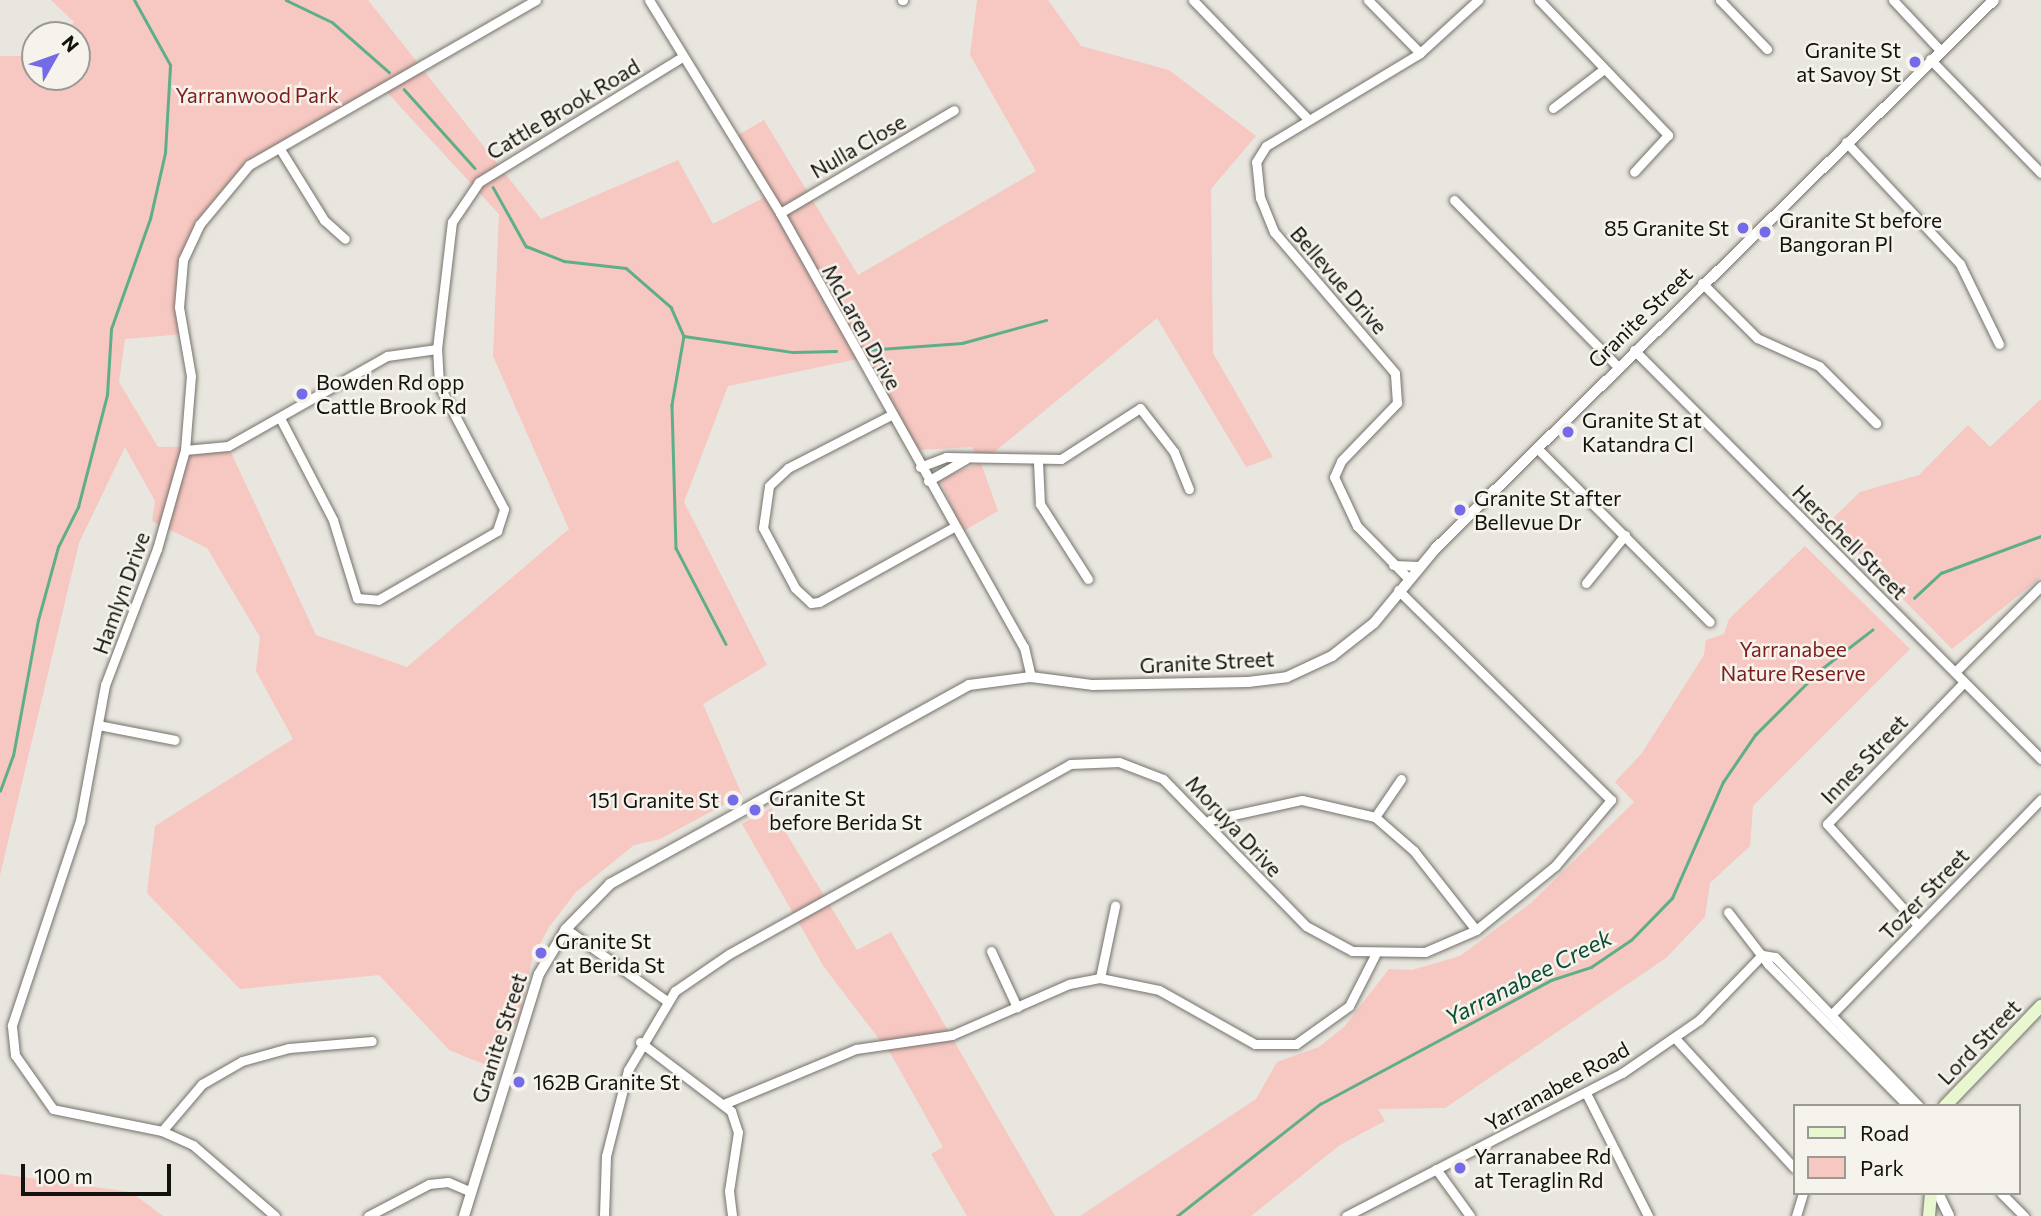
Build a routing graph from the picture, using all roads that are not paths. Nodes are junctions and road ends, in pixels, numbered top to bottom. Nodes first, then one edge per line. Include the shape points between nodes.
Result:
1 (536, 0) edge
2 (649, 0) edge
3 (1193, 0) edge
4 (1368, 0) edge
5 (1478, 0) edge
6 (1539, 0) edge
7 (1720, 0) edge
8 (1893, 0) edge
9 (1994, 0) edge
10 (1767, 49) dead end
11 (1940, 50) junction
12 (1420, 53) junction
13 (682, 57) junction
14 (1930, 60) junction
15 (1604, 69) junction
16 (1553, 108) dead end
17 (954, 110) dead end
18 (1308, 118) junction
19 (1846, 142) junction
20 (279, 149) junction
21 (2039, 166) edge
22 (1634, 172) dead end
23 (1454, 200) dead end
24 (779, 213) junction
25 (345, 239) dead end
26 (1702, 283) junction
27 (1999, 344) dead end
28 (436, 349) junction
29 (1634, 350) junction
30 (1617, 366) junction
31 (891, 415) junction
32 (280, 418) junction
33 (1877, 423) dead end
34 (1537, 448) junction
35 (185, 450) junction
36 (968, 459) junction
37 (1038, 462) junction
38 (920, 467) junction
39 (928, 481) junction
40 (1189, 489) dead end
41 (954, 527) junction
42 (1625, 535) junction
43 (1394, 565) junction
44 (1419, 566) junction
45 (1408, 578) junction
46 (1088, 579) dead end
47 (1586, 583) dead end
48 (2041, 586) edge
49 (1398, 590) junction
50 (1710, 622) dead end
51 (1955, 672) junction
52 (1031, 677) junction
53 (1964, 682) junction
54 (98, 725) junction
55 (175, 740) dead end
56 (2041, 759) edge
57 (1401, 779) dead end
58 (2041, 799) edge
59 (1376, 817) junction
60 (1210, 820) junction
61 (1115, 906) dead end
62 (1728, 912) dead end
63 (1919, 925) junction
64 (566, 929) junction
65 (1476, 930) junction
66 (991, 951) dead end
67 (1762, 955) junction
68 (1375, 956) junction
69 (1100, 978) junction
70 (667, 1001) junction
71 (2041, 1006) edge
72 (1017, 1007) junction
73 (1833, 1013) junction
74 (1675, 1038) junction
75 (372, 1041) dead end
76 (640, 1042) junction
77 (1586, 1093) junction
78 (726, 1103) junction
79 (1907, 1104) edge
80 (1917, 1104) edge
81 (1947, 1104) edge
82 (162, 1131) junction
83 (1792, 1166) edge
84 (1436, 1169) junction
85 (471, 1192) junction
86 (1802, 1195) edge
87 (1931, 1195) edge
88 (1939, 1195) edge
89 (2003, 1195) edge
90 (275, 1216) edge
91 (368, 1216) edge
92 (464, 1216) edge
93 (604, 1216) edge
94 (732, 1216) edge
95 (1346, 1216) edge
96 (1470, 1216) edge
97 (1648, 1216) edge
98 (1797, 1216) edge
99 (1929, 1216) edge
100 (1949, 1216) edge
101 (2024, 1216) edge

1 - 20 street, Hamlyn Drive
2 - 13 street, McLaren Drive
3 - 18 street
4 - 12 street
5 - 12 street, Bellevue Drive
6 - 15 street
7 - 10 street
8 - 11 street
9 - 11 street, Granite Street
11 - 14 street, Granite Street
12 - 18 street, Bellevue Drive
13 - 24 street, McLaren Drive
13 - 28 street, Cattle Brook Road via 479,181 453,222 446,249
14 - 19 street, Granite Street
14 - 21 street
15 - 16 street
15 - 22 street via 1668,135
17 - 24 street, Nulla Close
18 - 43 street, Bellevue Drive via 1266,146 1256,162 1260,198 1274,232 1398,381 1397,403 1341,461 1334,477 1357,526
19 - 26 street, Granite Street
19 - 27 street via 1960,264
20 - 25 street via 324,220
20 - 35 street, Hamlyn Drive via 249,165 220,193 183,260 179,307 191,376
23 - 30 street
24 - 31 street, McLaren Drive
26 - 29 street, Granite Street
26 - 33 street via 1757,338 1819,366
28 - 32 street via 387,356
28 - 32 street, Cattle Brook Road via 450,415 503,509 504,522 378,600 357,598 350,589 333,520
29 - 30 street, Granite Street
29 - 51 street, Herschell Street
30 - 34 street, Granite Street
31 - 38 street, McLaren Drive
31 - 41 street via 788,468 769,486 763,528 795,589 811,603 819,602
32 - 35 street via 228,446
34 - 42 street
34 - 44 street, Granite Street
35 - 54 street, Hamlyn Drive via 157,549 105,685
36 - 37 street via 999,455
36 - 38 street via 946,457
36 - 39 street
37 - 40 street via 1071,454 1105,425 1140,408 1174,452
37 - 46 street via 1040,504
38 - 39 street, McLaren Drive
39 - 41 street, McLaren Drive
41 - 52 street, McLaren Drive via 1024,647
42 - 47 street
42 - 50 street
43 - 44 street
43 - 45 street, Bellevue Drive
44 - 45 street, Granite Street
45 - 49 street, Granite Street
48 - 51 street
49 - 52 street, Granite Street via 1354,640 1287,677 1147,686
49 - 65 street, Moruya Drive via 1611,800 1555,866
51 - 53 street, Herschell Street
52 - 64 street, Granite Street via 969,685 919,709 628,872
53 - 56 street, Herschell Street
53 - 63 street, Innes Street via 1827,824
54 - 55 street
54 - 82 street, Hamlyn Drive via 80,821 12,1025 15,1055 52,1109
57 - 59 street
58 - 63 street, Tozer Street
59 - 60 street via 1310,800
59 - 65 street via 1415,851
60 - 68 street, Moruya Drive via 1306,926
60 - 70 street, Moruya Drive via 1185,795 1139,767 1070,764 729,954
61 - 69 street
62 - 67 street
63 - 73 street, Tozer Street
64 - 70 street
64 - 85 street, Granite Street via 532,991
65 - 68 street, Moruya Drive via 1425,952
66 - 72 street
67 - 73 street via 1775,957
67 - 74 street, Yarranabee Road
67 - 79 street
68 - 69 street via 1359,993 1337,1019 1278,1047 1255,1044 1159,990
69 - 72 street
70 - 76 street, Moruya Drive
71 - 81 main road, Lord Street
72 - 78 street via 952,1035 856,1049
73 - 80 street
74 - 77 street, Yarranabee Road
74 - 83 street
75 - 82 street via 289,1048 242,1061 202,1084
76 - 78 street
76 - 93 street, Moruya Drive via 606,1157
77 - 84 street, Yarranabee Road
77 - 97 street
78 - 94 street via 737,1132 729,1191
82 - 90 street, Hamlyn Drive via 221,1164
84 - 95 street, Yarranabee Road
84 - 96 street
85 - 91 street via 448,1182 429,1184
85 - 92 street, Granite Street
86 - 98 street
87 - 99 main road
88 - 100 street
89 - 101 street

